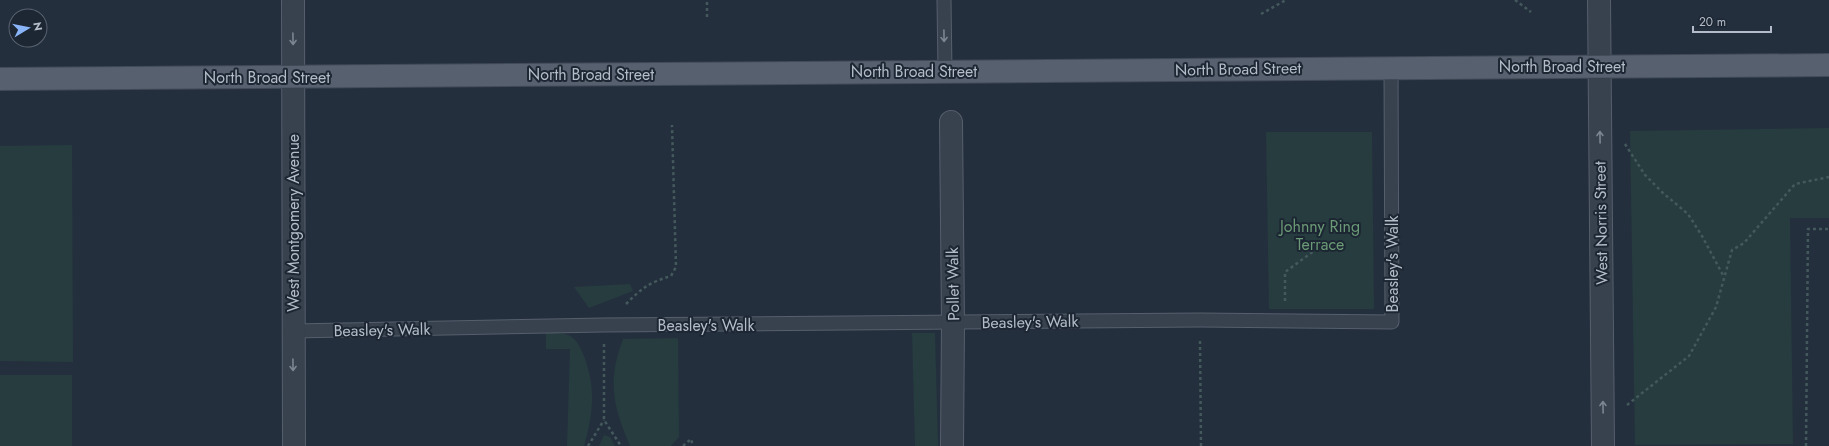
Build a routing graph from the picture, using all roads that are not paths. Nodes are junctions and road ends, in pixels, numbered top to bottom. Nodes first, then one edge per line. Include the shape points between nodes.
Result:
1 (293, 0) edge
2 (944, 0) edge
3 (1599, 0) edge
4 (1829, 65) edge
5 (1600, 66) junction
6 (1391, 67) junction
7 (945, 71) junction
8 (294, 76) junction
9 (0, 79) edge
10 (951, 122) dead end
11 (953, 323) junction
12 (293, 331) junction
13 (294, 446) edge
14 (952, 446) edge
15 (1604, 446) edge

1 -> 8 street, West Montgomery Avenue
2 -> 7 lane
3 - 5 street, West Norris Street
4 - 5 main road, North Broad Street
5 - 6 main road, North Broad Street
15 -> 5 street, West Norris Street
6 - 7 main road, North Broad Street
6 - 11 lane, Beasley's Walk via 1392,322 1200,320
7 - 8 main road, North Broad Street
8 - 9 main road, North Broad Street
8 - 12 street, West Montgomery Avenue
10 - 11 street, Pollet Walk
11 - 12 lane, Beasley's Walk via 604,325
11 - 14 street, Pollet Walk
12 -> 13 street, West Montgomery Avenue

